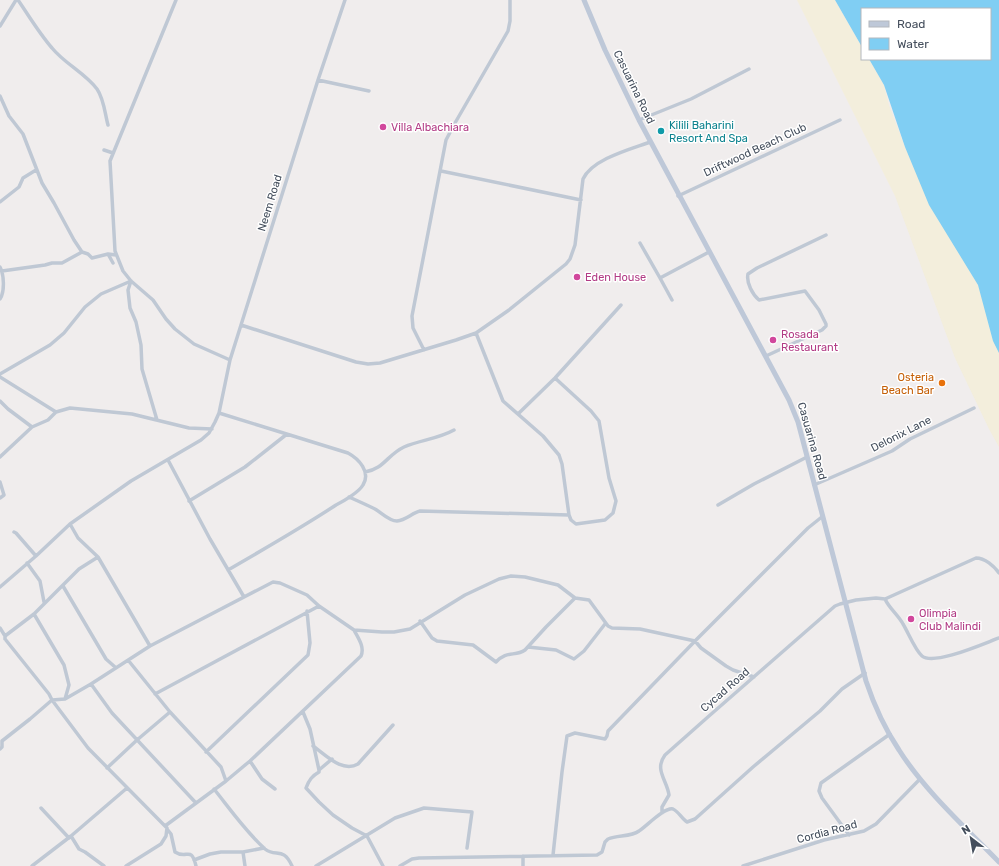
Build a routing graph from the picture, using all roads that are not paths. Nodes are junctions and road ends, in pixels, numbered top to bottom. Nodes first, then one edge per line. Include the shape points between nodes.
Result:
1 (17, 0) edge
2 (176, 0) edge
3 (345, 0) edge
4 (510, 0) edge
5 (584, 0) edge
6 (0, 26) edge
7 (749, 69) dead end
8 (318, 80) junction
9 (369, 92) dead end
10 (0, 96) edge
11 (638, 120) junction
12 (840, 120) dead end
13 (108, 125) dead end
14 (650, 142) junction
15 (104, 150) dead end
16 (113, 153) junction
17 (36, 170) junction
18 (441, 171) junction
19 (678, 196) junction
20 (581, 200) junction
21 (0, 202) edge
22 (826, 235) dead end
23 (640, 243) dead end
24 (82, 252) junction
25 (709, 252) junction
26 (108, 254) junction
27 (116, 255) junction
28 (113, 263) dead end
29 (0, 266) edge
30 (2, 271) junction
31 (660, 278) junction
32 (131, 281) junction
33 (0, 299) edge
34 (672, 300) dead end
35 (622, 305) dead end
36 (242, 325) junction
37 (476, 333) junction
38 (424, 350) junction
39 (766, 356) junction
40 (230, 360) junction
41 (0, 374) edge
42 (0, 378) edge
43 (555, 378) junction
44 (0, 401) edge
45 (974, 408) dead end
46 (56, 412) junction
47 (219, 413) junction
48 (518, 414) junction
49 (157, 420) junction
50 (32, 428) junction
51 (212, 429) junction
52 (454, 430) dead end
53 (287, 434) junction
54 (0, 457) edge
55 (807, 457) junction
56 (168, 460) junction
57 (365, 472) junction
58 (0, 482) edge
59 (814, 485) junction
60 (349, 497) junction
61 (0, 498) edge
62 (189, 501) junction
63 (718, 505) dead end
64 (569, 516) junction
65 (823, 516) junction
66 (70, 524) junction
67 (14, 532) dead end
68 (36, 556) junction
69 (98, 558) junction
70 (27, 563) junction
71 (228, 570) junction
72 (999, 573) edge
73 (63, 586) junction
74 (0, 587) edge
75 (244, 597) junction
76 (575, 598) junction
77 (885, 599) junction
78 (44, 602) junction
79 (846, 602) junction
80 (319, 606) junction
81 (307, 612) junction
82 (34, 614) junction
83 (420, 621) junction
84 (605, 624) junction
85 (0, 628) edge
86 (354, 630) junction
87 (5, 637) junction
88 (999, 638) edge
89 (0, 640) edge
90 (695, 640) junction
91 (150, 646) junction
92 (528, 647) junction
93 (128, 660) junction
94 (116, 667) junction
95 (865, 673) junction
96 (754, 677) junction
97 (91, 684) junction
98 (155, 694) junction
99 (65, 699) junction
100 (52, 700) junction
101 (170, 712) junction
102 (303, 712) junction
103 (393, 725) dead end
104 (890, 734) junction
105 (1, 739) edge
106 (137, 740) junction
107 (313, 746) junction
108 (0, 748) edge
109 (206, 752) junction
110 (332, 760) junction
111 (250, 762) junction
112 (107, 768) junction
113 (319, 770) junction
114 (920, 779) junction
115 (226, 781) junction
116 (127, 788) junction
117 (275, 788) dead end
118 (214, 790) junction
119 (196, 803) junction
120 (41, 808) dead end
121 (662, 813) junction
122 (166, 827) junction
123 (849, 835) junction
124 (367, 836) junction
125 (70, 837) junction
126 (264, 848) junction
127 (467, 848) dead end
128 (243, 852) junction
129 (553, 855) junction
130 (523, 856) junction
131 (194, 860) junction
132 (999, 862) edge
133 (32, 866) edge
134 (104, 866) edge
135 (126, 866) edge
136 (196, 866) edge
137 (245, 866) edge
138 (292, 866) edge
139 (316, 866) edge
140 (383, 866) edge
141 (400, 866) edge
142 (523, 866) edge
143 (744, 866) edge

1 - 6 street
1 - 13 street via 52,49 98,90
2 - 16 street
3 - 8 street, Neem Road
4 - 18 street via 508,31 450,131
5 - 11 street, Casuarina Road
7 - 11 street via 698,96
8 - 9 street
8 - 36 street, Neem Road
10 - 17 street via 9,116 23,134
11 - 14 street, Casuarina Road
12 - 19 street, Driftwood Beach Club
14 - 19 street, Casuarina Road
14 - 20 street via 614,156 589,170 583,179
15 - 16 street
16 - 27 street via 110,161
17 - 21 street via 23,178 19,187
17 - 24 street
18 - 20 street
18 - 38 street via 412,316 413,328
19 - 25 street, Casuarina Road
20 - 37 street via 575,245 570,260 509,310
22 - 39 street via 751,271 747,277 754,296 759,300 805,291 825,320 826,326 822,330
23 - 31 street
24 - 26 street via 92,258
24 - 30 street via 62,263 52,262
25 - 31 street
25 - 39 street, Casuarina Road
26 - 27 street
26 - 28 street
27 - 32 street
29 - 30 street
30 - 33 street via 3,290
31 - 34 street
32 - 40 street via 153,300 175,329 194,344
32 - 41 street via 101,294 85,307 54,342
32 - 49 street via 128,290 130,308 136,322 142,368
35 - 43 street
36 - 38 street via 362,364 380,363
36 - 40 street, Neem Road
37 - 38 street
37 - 48 street via 502,399
39 - 55 street, Casuarina Road via 793,410
40 - 47 street, Neem Road
42 - 46 street
43 - 48 street
43 - 64 street via 597,417 616,501 613,513 605,520 576,524
44 - 50 street
45 - 59 street, Delonix Lane via 892,451
46 - 49 street via 70,408 132,414
46 - 50 street via 48,420
47 - 51 street, Neem Road
47 - 53 street
48 - 64 street via 543,436 559,455
49 - 51 street via 189,428
50 - 54 street
51 - 56 street via 202,440
52 - 57 street via 404,448 374,471
53 - 57 street via 348,453 359,460
53 - 62 street via 245,467
55 - 59 street, Casuarina Road
55 - 63 street
56 - 62 street
56 - 66 street via 131,480
57 - 60 street via 363,486
58 - 61 street via 4,494
59 - 65 street, Casuarina Road
60 - 64 street via 398,521 420,511
60 - 71 street
62 - 71 street
65 - 79 street, Casuarina Road
65 - 90 street
66 - 68 street
66 - 69 street via 78,538
67 - 68 street
68 - 70 street
69 - 73 street via 79,569
69 - 91 street
70 - 74 street
70 - 78 street via 40,581
71 - 75 street
72 - 77 street via 996,568 976,558
73 - 78 street
73 - 94 street via 106,659
75 - 80 street via 276,582 307,596
75 - 91 street
76 - 83 street via 558,585 511,576 465,595
76 - 84 street via 589,600
76 - 92 street
77 - 79 street
77 - 88 street via 925,658 954,654
78 - 82 street
79 - 95 street, Casuarina Road
79 - 96 street, Cycad Road via 828,612
80 - 81 street
80 - 86 street
81 - 98 street
81 - 109 street via 310,644 308,655
82 - 87 street
82 - 99 street via 64,665 69,685
83 - 86 street via 405,631
83 - 92 street via 437,641 473,645 496,662 502,655 522,652
84 - 90 street via 612,628 640,629
84 - 92 street via 584,651 574,659 556,650
85 - 87 street
86 - 102 street via 361,644 361,656
87 - 89 street
87 - 100 street
90 - 96 street via 701,648 726,666
90 - 129 street via 608,731 604,739 575,733 567,736
91 - 93 street
93 - 94 street
93 - 98 street
94 - 97 street
95 - 104 street, Casuarina Road via 870,693
95 - 121 street via 842,689 695,819 687,822 673,809
96 - 121 street, Cycad Road via 662,760 660,766 669,795 662,807
97 - 99 street
97 - 106 street via 112,713
98 - 101 street
99 - 100 street
100 - 105 street via 30,720
100 - 112 street via 79,738
101 - 106 street
101 - 109 street
102 - 107 street
102 - 111 street
103 - 110 street via 358,764 342,766
104 - 114 street, Casuarina Road
104 - 123 street via 821,783 819,790 822,798
105 - 108 street
106 - 112 street
106 - 119 street
107 - 110 street
107 - 113 street
109 - 115 street via 221,767
110 - 113 street
111 - 115 street
111 - 117 street via 262,779
112 - 116 street
113 - 124 street via 306,788 333,815
114 - 123 street, Cordia Road via 876,824
114 - 132 street, Casuarina Road
115 - 118 street
116 - 122 street
116 - 125 street
118 - 119 street
118 - 126 street
119 - 122 street
120 - 125 street
121 - 129 street via 636,833 608,839 600,854
122 - 131 street via 171,834 176,852 180,855 191,854
122 - 135 street via 166,836 161,844
123 - 143 street, Cordia Road via 824,840
124 - 127 street via 395,818 424,808 472,812
124 - 139 street
124 - 140 street
125 - 133 street
125 - 134 street via 79,849
126 - 128 street
126 - 138 street via 285,855
128 - 131 street via 221,852
128 - 137 street
129 - 130 street
130 - 141 street via 416,858
130 - 142 street
131 - 136 street

